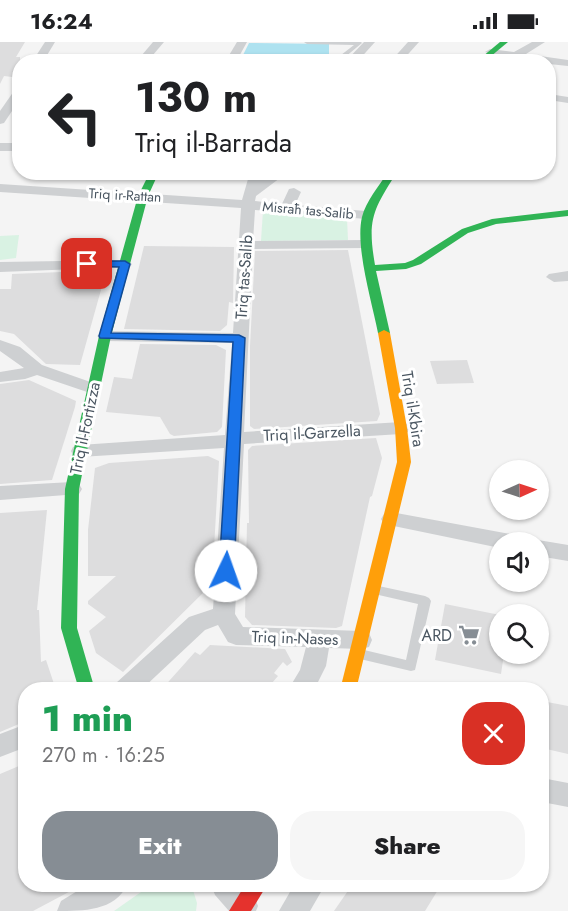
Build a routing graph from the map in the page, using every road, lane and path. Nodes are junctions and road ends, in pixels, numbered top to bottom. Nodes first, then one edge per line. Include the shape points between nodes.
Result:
1 (159, 42) edge
2 (307, 42) edge
3 (414, 42) edge
4 (504, 42) edge
5 (540, 42) edge
6 (366, 43) edge
7 (490, 52) joint
8 (148, 54) edge
9 (348, 54) edge
10 (403, 54) edge
11 (497, 54) edge
12 (519, 54) edge
13 (12, 102) edge
14 (0, 120) edge
15 (151, 180) edge
16 (255, 180) edge
17 (272, 180) edge
18 (388, 180) edge
19 (0, 188) edge
20 (294, 192) dead end
21 (143, 196) junction
22 (249, 199) junction
23 (287, 208) junction
24 (568, 213) edge
25 (366, 215) junction
26 (365, 244) junction
27 (246, 245) junction
28 (125, 264) junction
29 (0, 267) edge
30 (372, 268) junction
31 (105, 336) junction
32 (239, 338) junction
33 (0, 345) edge
34 (36, 369) junction
35 (0, 377) edge
36 (93, 389) junction
37 (401, 428) junction
38 (234, 439) junction
39 (80, 451) junction
40 (72, 489) junction
41 (0, 493) edge
42 (391, 519) junction
43 (489, 538) edge
44 (549, 550) edge
45 (568, 553) edge
46 (374, 590) junction
47 (224, 615) junction
48 (318, 639) junction
49 (359, 647) junction
50 (85, 682) edge
51 (133, 682) edge
52 (307, 682) edge
53 (350, 682) edge
54 (18, 738) edge
55 (0, 746) edge
56 (549, 791) edge
57 (568, 795) edge
58 (102, 892) edge
59 (233, 892) edge
60 (307, 892) edge
61 (246, 903) edge
62 (71, 911) edge
63 (293, 911) edge

1 - 8 street
2 - 6 lane
3 - 10 street
4 - 7 street
5 - 12 street
6 - 9 lane
7 - 11 street
13 - 14 street
15 - 21 street, Triq il-Fortizza
16 - 22 street, Triq tas-Salib
17 - 22 street
18 - 25 street
19 - 21 street, Triq ir-Rattan
20 - 23 street
21 - 22 street, Triq ir-Rattan
21 - 28 street, Triq il-Fortizza
22 - 23 street, Misraħ tas-Salib
22 - 27 street, Triq tas-Salib
23 - 25 street, Misraħ tas-Salib
24 - 30 street via 495,220 465,231 417,262
25 - 26 street, Triq il-Kbira
26 - 27 street, Misraħ tas-Salib
26 - 30 street, Triq il-Kbira
27 - 32 street, Triq tas-Salib
28 - 29 street
28 - 31 street, Triq il-Fortizza
30 - 37 street, Triq il-Kbira
31 - 32 street
31 - 36 street, Triq il-Fortizza
32 - 38 street, Triq tas-Salib
33 - 34 street
34 - 35 street
34 - 36 street
36 - 39 street, Triq il-Fortizza
37 - 38 street, Triq il-Garzella
37 - 42 street, Triq il-Kbira via 404,462
38 - 39 street, Triq il-Garzella
38 - 47 street, Triq tas-Salib
39 - 40 street, Triq il-Fortizza
40 - 41 street
40 - 50 street, Triq il-Fortizza via 69,628
42 - 43 street
42 - 46 street, Triq il-Kbira
44 - 45 street
46 - 49 street, Triq il-Kbira
46 - 49 lane via 425,601 411,666
47 - 48 street, Triq in-Nases via 236,636
47 - 51 street via 197,622
48 - 49 street, Triq in-Nases
48 - 52 street via 317,661
49 - 53 street, Triq il-Kbira
54 - 55 street
56 - 57 street
58 - 62 street
59 - 61 street
60 - 63 street

